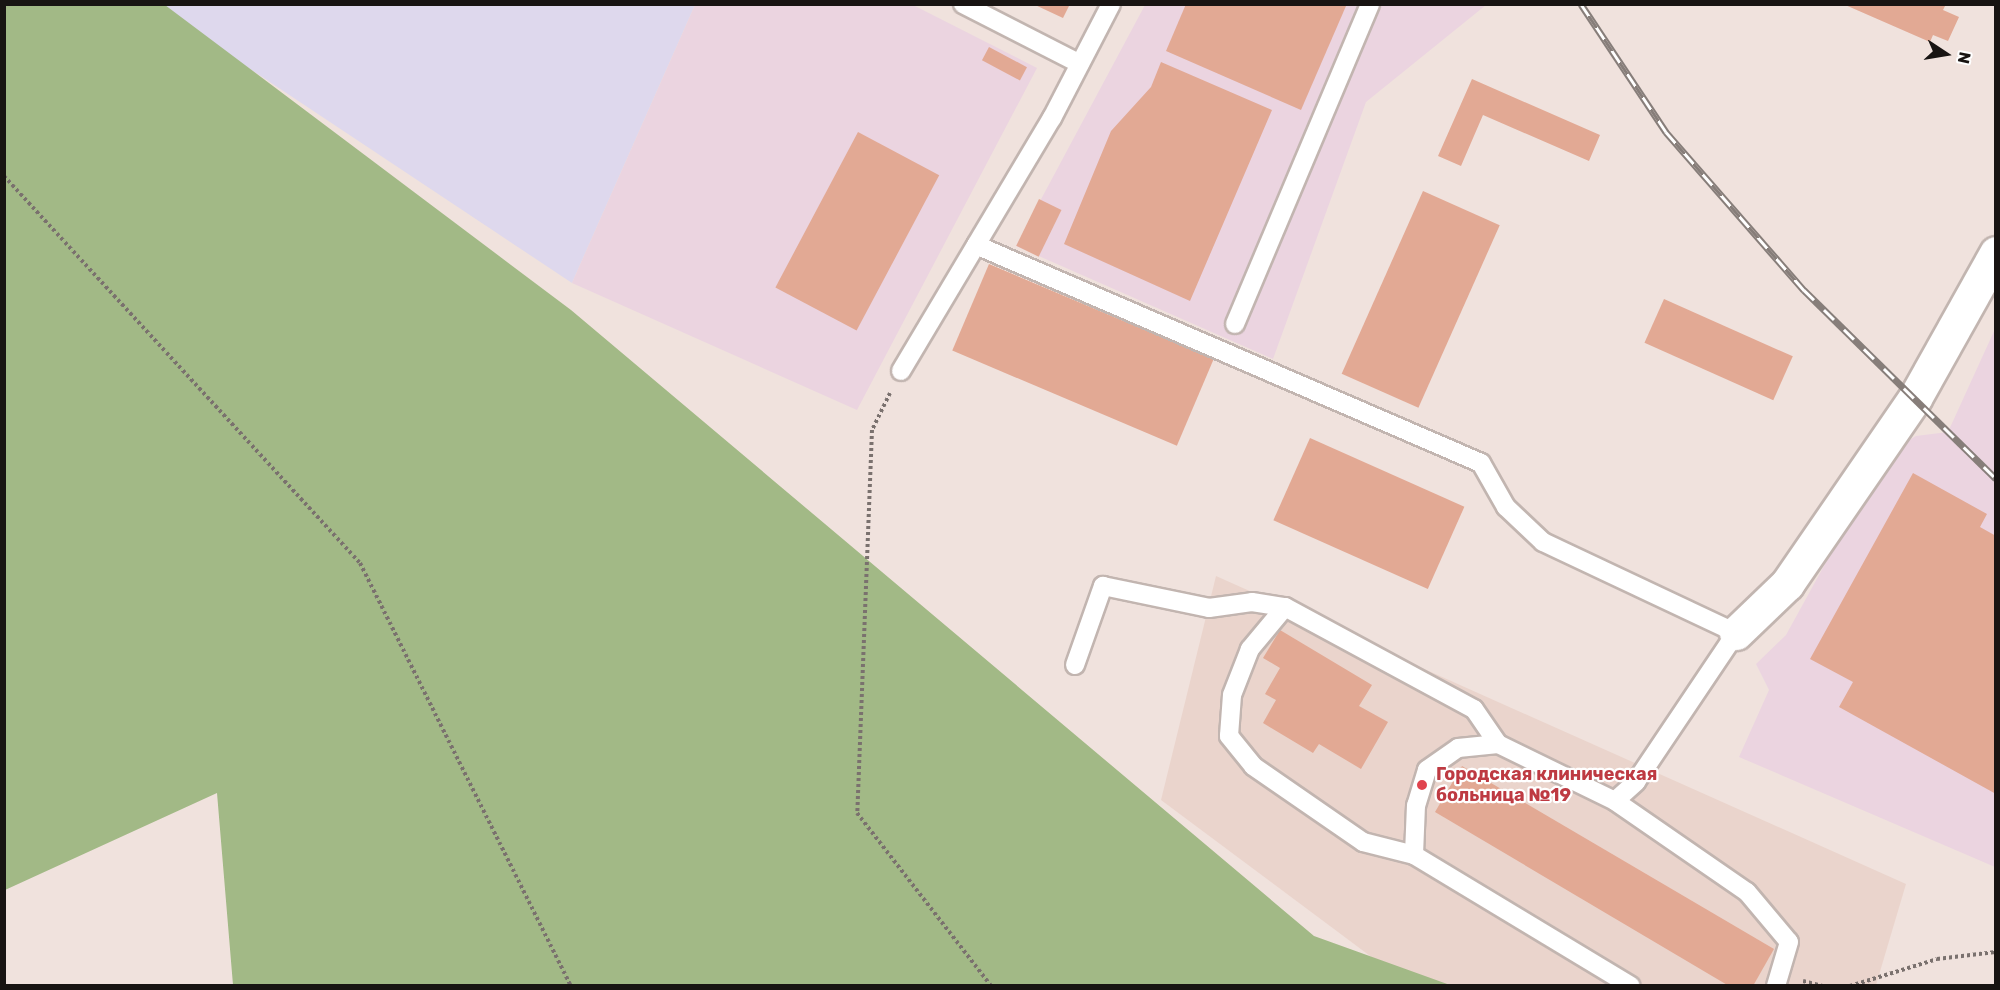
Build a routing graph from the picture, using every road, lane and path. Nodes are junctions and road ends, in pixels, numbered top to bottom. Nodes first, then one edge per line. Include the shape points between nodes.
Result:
1 (963, 4) edge
2 (1111, 4) edge
3 (1370, 4) edge
4 (1080, 64) junction
5 (4, 176) edge
6 (976, 245) junction
7 (1992, 270) edge
8 (1234, 324) dead end
9 (901, 371) joint
10 (1285, 607) junction
11 (1736, 633) junction
12 (1075, 665) dead end
13 (1498, 744) junction
14 (1615, 801) junction
15 (1414, 855) junction
16 (1995, 952) edge
17 (571, 986) edge
18 (992, 986) edge
19 (1631, 986) edge
20 (1776, 986) edge
21 (1850, 986) edge

1 - 4 lane
2 - 4 lane
3 - 8 lane
4 - 6 lane
5 - 17 path via 360,562
6 - 9 lane
6 - 11 lane via 1481,464 1506,507 1543,542
7 - 11 street via 1915,398 1786,584
9 - 18 path via 872,430 857,813
10 - 12 lane via 1252,602 1209,608 1103,586
10 - 13 lane via 1474,710
10 - 15 lane via 1250,649 1232,695 1229,736 1253,766 1320,816 1363,842
11 - 14 lane via 1636,782
13 - 14 lane
13 - 15 lane via 1458,748 1427,770 1416,805
14 - 20 lane via 1747,892 1790,942
15 - 19 lane
16 - 21 path via 1936,959

